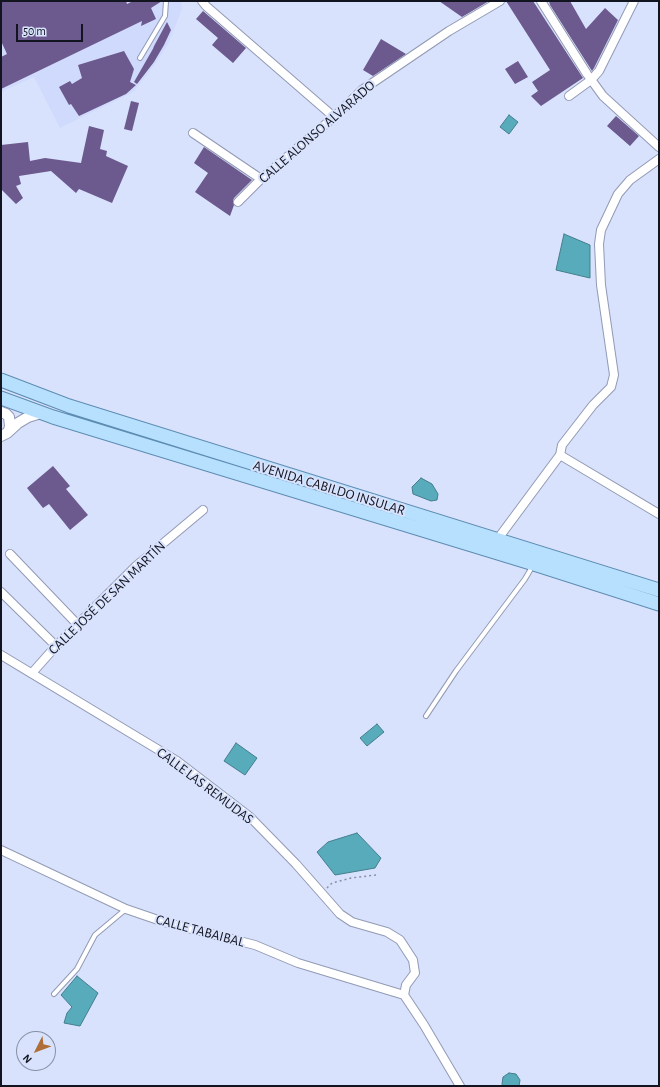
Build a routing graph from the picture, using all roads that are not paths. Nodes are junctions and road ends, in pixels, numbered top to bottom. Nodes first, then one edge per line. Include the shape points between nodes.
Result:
1 (166, 1) edge
2 (500, 1) edge
3 (541, 1) edge
4 (634, 1) edge
5 (204, 4) edge
6 (140, 58) dead end
7 (591, 80) junction
8 (569, 96) dead end
9 (334, 117) junction
10 (193, 133) dead end
11 (659, 147) edge
12 (659, 159) edge
13 (261, 179) junction
14 (238, 202) dead end
15 (1, 380) edge
16 (1, 398) edge
17 (1, 412) edge
18 (41, 413) junction
19 (5, 433) edge
20 (560, 454) junction
21 (203, 510) dead end
22 (659, 514) edge
23 (497, 540) junction
24 (10, 554) dead end
25 (534, 564) junction
26 (659, 590) edge
27 (1, 592) edge
28 (659, 604) edge
29 (78, 625) junction
30 (56, 646) junction
31 (1, 655) edge
32 (32, 673) junction
33 (426, 716) dead end
34 (1, 850) edge
35 (126, 909) junction
36 (54, 994) dead end
37 (404, 995) junction
38 (460, 1086) edge

1 - 6 lane via 165,16
2 - 9 street, CALLE ALONSO ALVARADO via 449,31 362,90
3 - 7 street
4 - 7 street via 599,71
5 - 9 street
7 - 8 street
7 - 11 street via 603,96
9 - 13 street, CALLE ALONSO ALVARADO
10 - 13 street
12 - 20 street via 630,180 618,194 601,230 601,285 614,375 611,387 593,405 562,445
13 - 14 street, CALLE ALONSO ALVARADO
15 - 23 main road, AVENIDA CABILDO INSULAR via 69,406
16 - 18 main road, AVENIDA CABILDO INSULAR
17 - 19 street via 9,417 10,426
18 - 19 street via 18,422
18 - 25 main road, AVENIDA CABILDO INSULAR
20 - 22 street
20 - 23 street
21 - 29 street, CALLE JOSÉ DE SAN MARTÍN via 136,566
23 - 26 main road, AVENIDA CABILDO INSULAR
24 - 29 street
25 - 28 main road, AVENIDA CABILDO INSULAR
25 - 33 lane via 456,670
27 - 30 street
29 - 30 street, CALLE JOSÉ DE SAN MARTÍN
30 - 32 street, CALLE JOSÉ DE SAN MARTÍN
31 - 32 street, CALLE LAS REMUDAS
32 - 37 street, CALLE LAS REMUDAS via 177,760 250,817 340,914 352,922 386,932 400,940 413,960 415,973 406,985
34 - 35 street, CALLE TABAIBAL
35 - 36 lane via 95,935 77,969
35 - 37 street, CALLE TABAIBAL via 164,922 255,945 298,963
37 - 38 street

